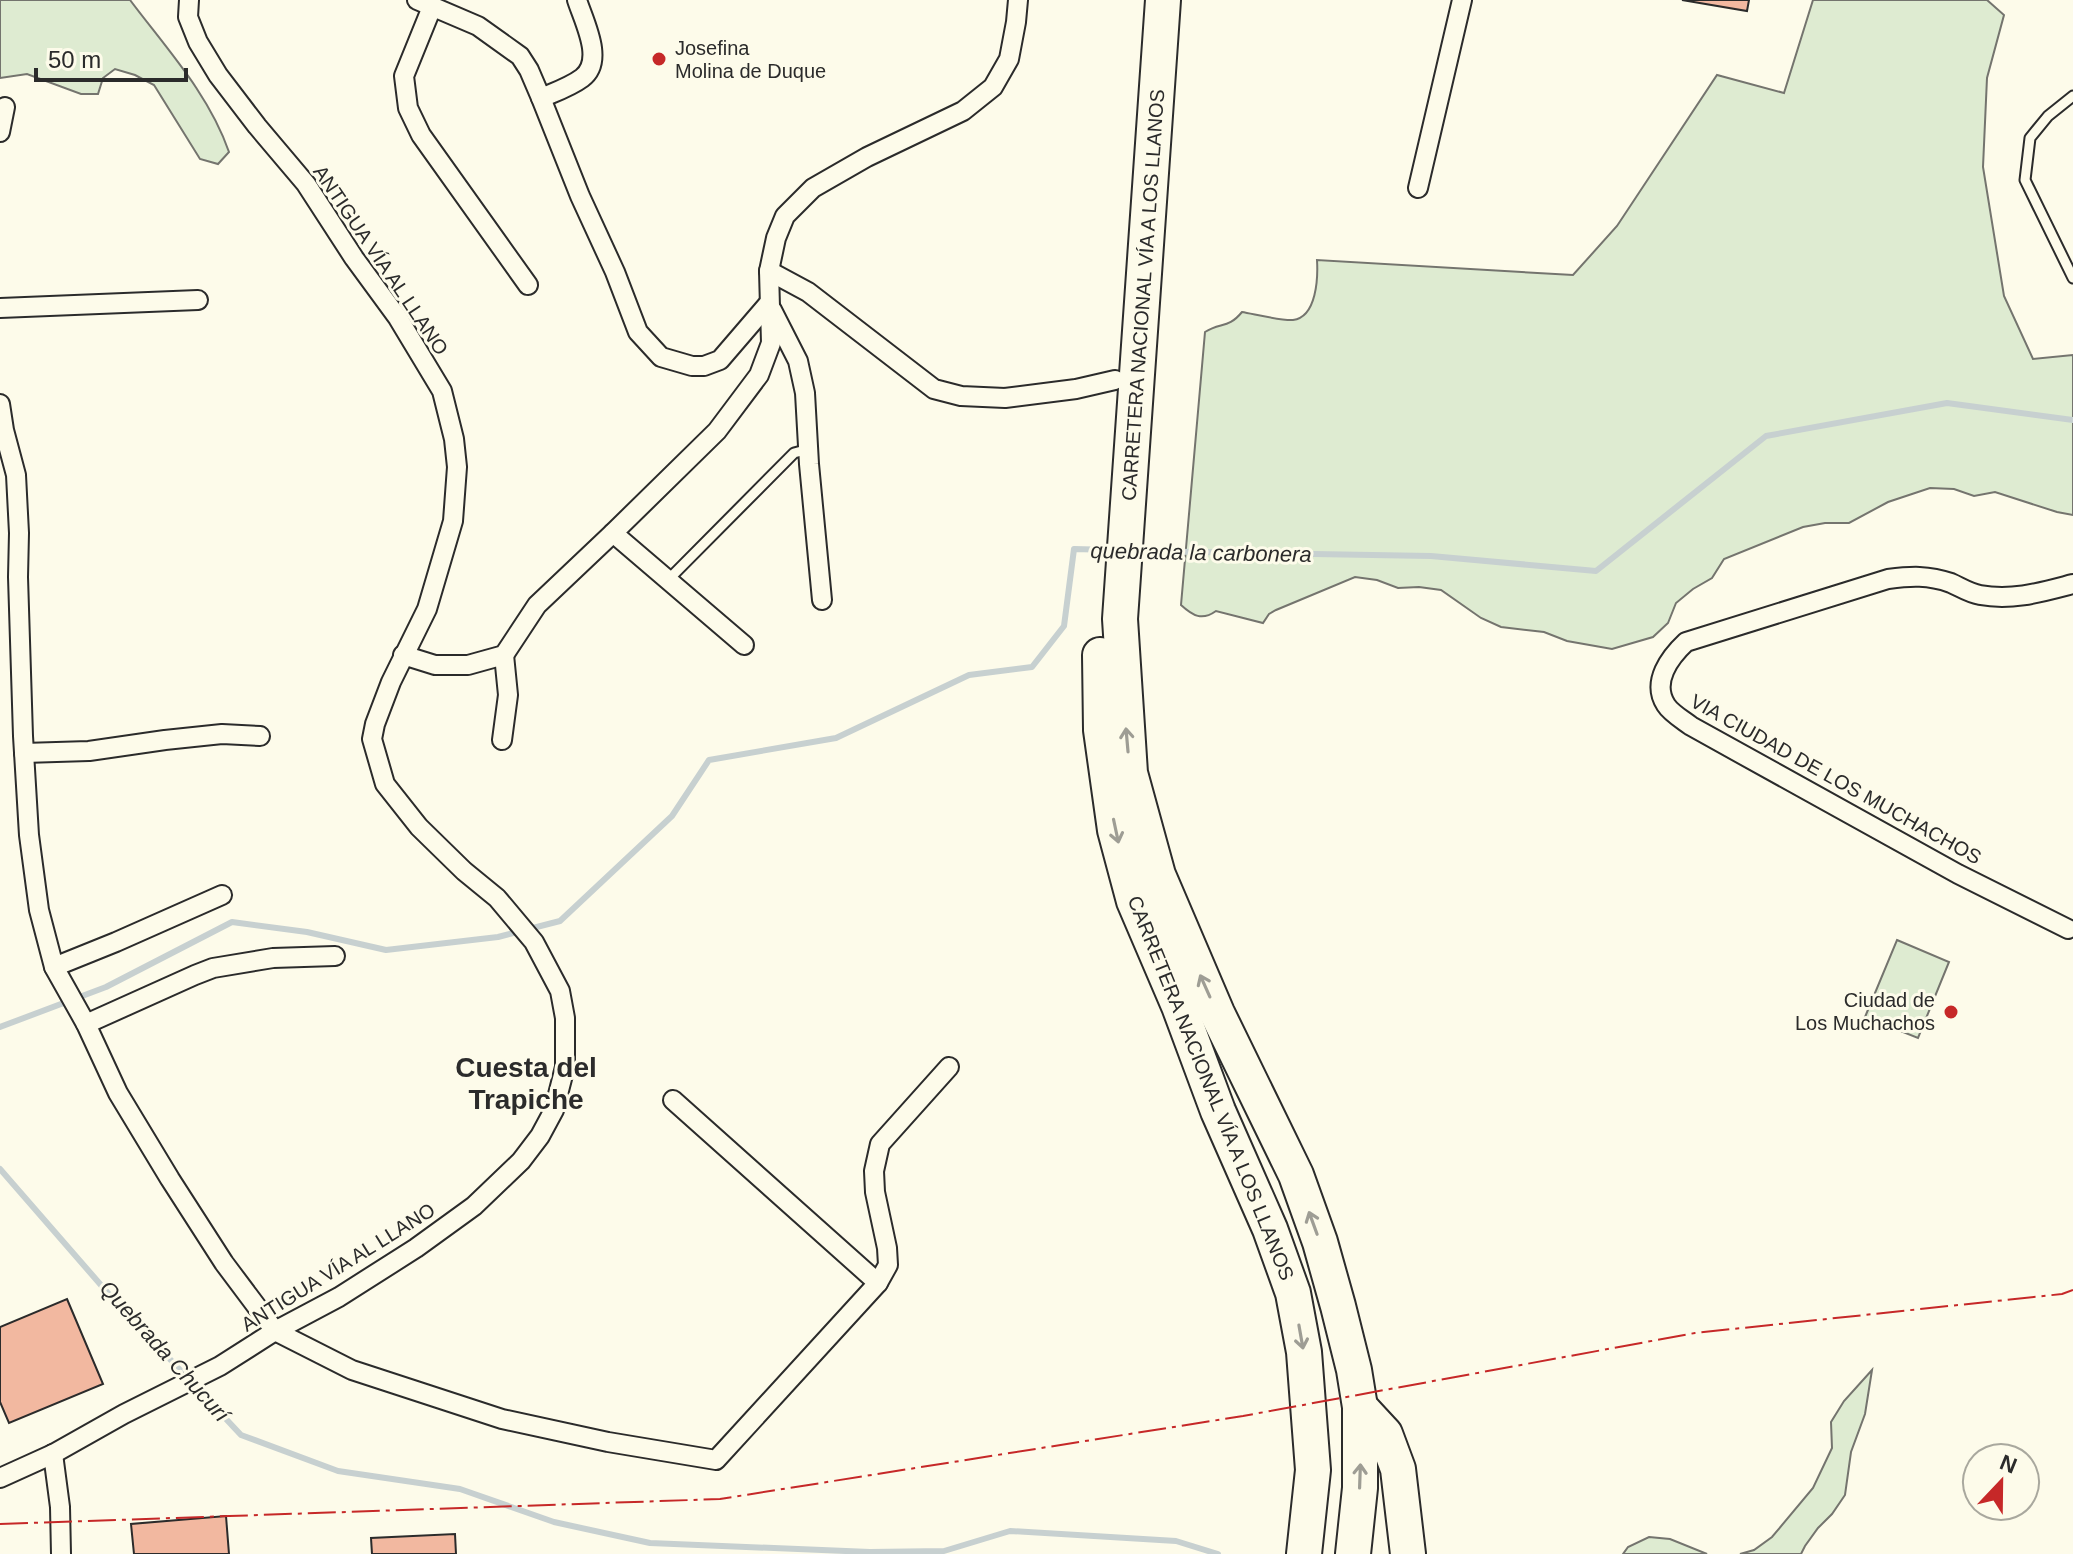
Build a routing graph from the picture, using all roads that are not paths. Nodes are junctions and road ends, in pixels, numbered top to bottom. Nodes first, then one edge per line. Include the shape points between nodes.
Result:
1 (189, 0) edge
2 (577, 0) edge
3 (1018, 0) edge
4 (1141, 0) edge
5 (1163, 0) edge
6 (1462, 0) edge
7 (425, 3) edge
8 (2073, 96) edge
9 (541, 98) junction
10 (5, 107) dead end
11 (0, 132) edge
12 (1418, 188) dead end
13 (769, 271) junction
14 (2073, 278) edge
15 (528, 285) dead end
16 (198, 300) dead end
17 (769, 303) junction
18 (0, 308) edge
19 (1115, 380) junction
20 (0, 404) edge
21 (809, 449) junction
22 (613, 533) junction
23 (668, 580) junction
24 (2073, 584) edge
25 (822, 600) dead end
26 (744, 645) dead end
27 (403, 655) junction
28 (504, 655) junction
29 (260, 736) dead end
30 (502, 740) dead end
31 (24, 753) junction
32 (222, 895) dead end
33 (2068, 929) dead end
34 (335, 956) dead end
35 (54, 967) junction
36 (86, 1024) junction
37 (949, 1067) dead end
38 (673, 1100) dead end
39 (878, 1283) junction
40 (275, 1331) junction
41 (1360, 1407) junction
42 (53, 1454) junction
43 (0, 1478) edge
44 (61, 1554) edge
45 (1304, 1554) edge
46 (1353, 1554) edge
47 (1408, 1554) edge

1 - 27 street, ANTIGUA VÍA AL LLANO via 188,17 218,75 306,184 442,391 457,467 453,521 427,609
2 - 9 street via 594,57 585,76
3 - 13 street via 1009,59 993,87 963,111 813,188 785,216
4 - 19 highway, CARRETERA NACIONAL VÍA A LOS LLANOS
41 -> 5 highway, CARRETERA NACIONAL VÍA A LOS LLANOS via 1338,1306 1296,1175 1172,910 1130,773 1120,619
6 - 12 street
7 - 9 street via 478,26 520,56
7 - 15 street via 404,76 408,108 421,135
8 - 14 lane via 2030,138 2025,180
9 - 17 street via 638,332 661,357 692,366 720,360
10 - 11 street
13 - 17 street
13 - 19 street via 808,292 934,389 1005,398
16 - 18 street
17 - 21 street via 798,361
17 - 22 street via 771,343 759,375 717,431
19 -> 45 highway, CARRETERA NACIONAL VÍA A LOS LLANOS via 1099,686 1115,830 1134,901 1293,1293 1304,1352 1313,1470
20 - 31 street via 16,475
21 - 23 lane via 794,453
21 - 25 street
22 - 23 street
22 - 28 street via 537,605
23 - 26 street
24 - 33 street, VIA CIUDAD DE LOS MUCHACHOS via 2009,598 1976,595 1913,575 1888,579 1686,642 1664,668 1661,694 1667,708 1691,726
27 - 28 street via 435,665 468,665
27 - 40 street, ANTIGUA VÍA AL LLANO via 372,739 385,784 419,827 497,898 534,942 560,991 565,1067 554,1110 540,1136 474,1206 403,1257
28 - 30 street via 508,695
29 - 31 street via 222,734 89,751
31 - 35 street via 39,910
32 - 35 street
34 - 36 street via 273,958 213,968
35 - 36 street
36 - 40 street via 118,1093 170,1179
37 - 39 street via 880,1144 875,1192 888,1265
38 - 39 street
39 - 40 street via 716,1460 502,1419 352,1370
40 - 42 street, ANTIGUA VÍA AL LLANO
46 -> 41 highway, CARRETERA NACIONAL VÍA A LOS LLANOS
41 - 47 highway via 1385,1434 1398,1469
42 - 43 street, ANTIGUA VÍA AL LLANO
42 - 44 street

